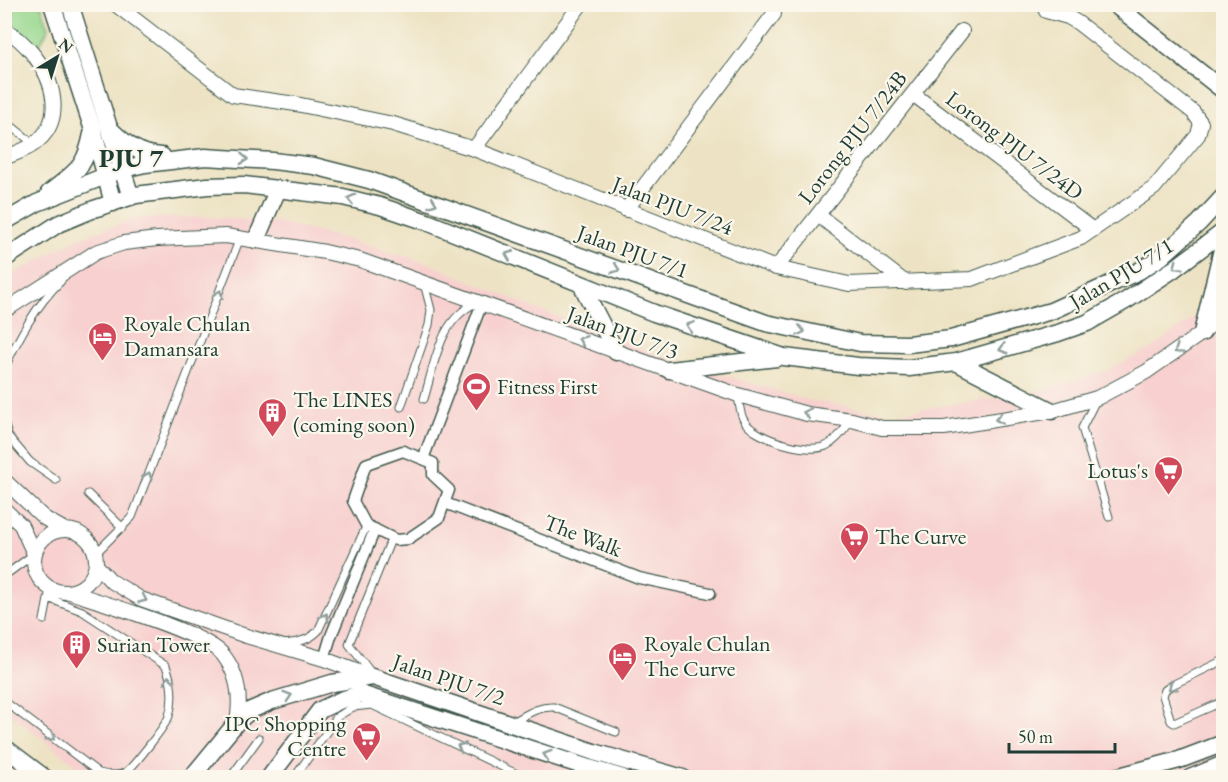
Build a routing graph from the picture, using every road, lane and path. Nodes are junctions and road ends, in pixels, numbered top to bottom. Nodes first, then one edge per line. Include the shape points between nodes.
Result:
1 (52, 4) edge
2 (70, 4) edge
3 (115, 4) edge
4 (581, 4) edge
5 (1119, 6) edge
6 (1046, 10) dead end
7 (774, 14) dead end
8 (4, 28) edge
9 (962, 32) dead end
10 (1223, 90) edge
11 (913, 94) junction
12 (4, 120) edge
13 (101, 129) junction
14 (34, 144) junction
15 (474, 149) junction
16 (205, 157) junction
17 (4, 158) edge
18 (123, 169) junction
19 (105, 177) junction
20 (278, 189) junction
21 (1224, 196) edge
22 (131, 197) junction
23 (37, 203) junction
24 (113, 203) junction
25 (626, 210) junction
26 (818, 215) junction
27 (4, 222) edge
28 (1093, 230) junction
29 (1224, 231) edge
30 (248, 239) junction
31 (1224, 241) edge
32 (4, 259) edge
33 (75, 266) junction
34 (776, 268) junction
35 (424, 282) junction
36 (906, 283) junction
37 (581, 284) junction
38 (480, 303) junction
39 (4, 311) edge
40 (1224, 313) edge
41 (1202, 333) junction
42 (616, 352) junction
43 (784, 357) junction
44 (956, 362) junction
45 (4, 369) edge
46 (669, 370) junction
47 (738, 395) junction
48 (1097, 398) junction
49 (424, 399) dead end
50 (401, 407) dead end
51 (1052, 411) junction
52 (852, 420) junction
53 (4, 422) edge
54 (6, 438) edge
55 (423, 459) junction
56 (4, 480) edge
57 (56, 480) dead end
58 (88, 494) dead end
59 (445, 503) junction
60 (4, 509) edge
61 (1109, 517) dead end
62 (123, 528) junction
63 (370, 529) junction
64 (65, 530) junction
65 (390, 542) dead end
66 (34, 554) junction
67 (96, 560) junction
68 (4, 576) edge
69 (70, 592) junction
70 (49, 593) junction
71 (710, 593) dead end
72 (44, 620) dead end
73 (278, 644) junction
74 (324, 659) junction
75 (1224, 660) edge
76 (374, 678) junction
77 (4, 701) edge
78 (1224, 701) edge
79 (237, 722) junction
80 (510, 724) junction
81 (616, 732) dead end
82 (259, 738) dead end
83 (1224, 743) edge
84 (4, 747) edge
85 (1224, 764) edge
86 (589, 766) edge
87 (1159, 771) edge
88 (1139, 774) edge
89 (45, 777) edge
90 (191, 777) edge
91 (230, 777) edge
92 (269, 777) edge
93 (294, 777) edge
94 (534, 777) edge
95 (623, 777) edge
96 (683, 777) edge
97 (1112, 777) edge
98 (1190, 777) edge

1 - 13 street
2 - 13 street
3 - 15 street, Jalan PJU 7/24 via 233,96 393,124
4 - 15 street
5 - 10 street
6 - 28 street, Jalan PJU 7/24 via 1078,23 1193,112 1201,123 1198,135 1154,188
7 - 25 street
8 - 14 street via 32,53 52,87 52,120
9 - 11 street, Lorong PJU 7/24B
11 - 26 street, Lorong PJU 7/24B
11 - 28 street, Lorong PJU 7/24D
12 - 14 lane
13 - 16 street via 141,153
13 - 18 street
13 - 19 street
13 - 23 street via 83,164
14 - 17 street
15 - 25 street, Jalan PJU 7/24
16 - 18 street, Jalan PJU 7/1
16 -> 21 street, Jalan PJU 7/1 via 273,160 369,180 766,323 860,343 908,344 951,339 1050,311 1161,257
18 - 19 street, Jalan PJU 7/1
18 - 22 street
19 - 23 street, Jalan PJU 7/1
19 - 24 street
20 - 22 street, Jalan PJU 7/1 via 207,186
20 - 30 street
37 -> 20 street, Jalan PJU 7/1 via 380,206
22 - 24 street, Jalan PJU 7/1
23 - 27 street, Jalan PJU 7/1
24 - 32 street, Jalan PJU 7/1 via 58,224
25 - 34 street, Jalan PJU 7/24
26 - 34 street, Lorong PJU 7/24B
26 - 36 street
28 - 36 street, Jalan PJU 7/24 via 972,279
29 -> 44 street, Jalan PJU 7/1 via 1174,269 1087,323
30 - 33 street, Jalan PJU 7/3 via 226,236 124,243 96,252
30 - 35 street, Jalan PJU 7/3 via 360,260
62 -> 30 lane via 132,517
31 - 41 street
33 - 39 street, Jalan PJU 7/3
33 - 45 lane via 47,295
34 - 36 street, Jalan PJU 7/24 via 849,284
35 - 38 street, Jalan PJU 7/3
35 - 50 lane via 431,310 429,325
37 - 42 street
43 -> 37 street, Jalan PJU 7/1
42 -> 38 street, Jalan PJU 7/3
38 - 49 lane via 453,318
38 - 55 street
40 - 41 street, Jalan PJU 7/3
41 -> 48 street, Jalan PJU 7/3 via 1146,372
42 - 46 street, Jalan PJU 7/3
43 - 44 street, Jalan PJU 7/1 via 909,368
43 - 46 street
44 - 51 street
46 - 47 street, Jalan PJU 7/3
52 -> 47 street, Jalan PJU 7/3 via 807,414
47 - 52 lane via 744,422 770,440 824,447
48 - 51 street, Jalan PJU 7/3
48 - 61 lane via 1082,428
51 -> 52 street, Jalan PJU 7/3 via 944,428 882,428
53 - 54 lane
54 - 57 lane
55 - 59 street via 433,464 433,475 449,490
55 - 63 street via 403,450 366,464 353,501
56 - 64 street via 44,518
58 - 62 lane
59 - 63 street via 440,518 408,539 396,540
59 - 71 street, The Walk via 639,578
60 - 66 street via 21,525
62 - 67 lane
73 -> 63 lane via 301,642 318,631
63 - 74 street
64 - 66 street via 45,536
64 - 67 street via 85,537 92,544
65 - 76 lane via 349,644
66 - 68 lane
66 - 70 street via 36,574
67 - 69 street via 88,583
67 -> 73 street via 111,581 141,600
69 - 70 street
69 - 79 street via 194,636 224,654 234,674 240,702
70 - 72 lane
77 -> 70 lane via 99,773 111,775 125,773 169,718 172,679 166,666
73 - 74 street
74 - 76 street
75 -> 78 lane via 1172,685 1163,696 1174,723
79 -> 76 street, Jalan PJU 7/2 via 251,710 272,701 332,683
76 - 80 street, Jalan PJU 7/2
79 - 90 street, Jalan PJU 7/2
80 - 81 lane via 545,706
80 - 86 street, Jalan PJU 7/2
82 - 91 lane
83 - 87 street
84 - 89 street
85 - 98 street
86 -> 92 street, Jalan PJU 7/2 via 361,694 320,710
86 - 95 street, Jalan PJU 7/2
86 - 96 street, Jalan PJU 7/2
87 - 88 street
88 - 97 street
94 -> 93 lane via 517,774 372,705 353,707 337,717

